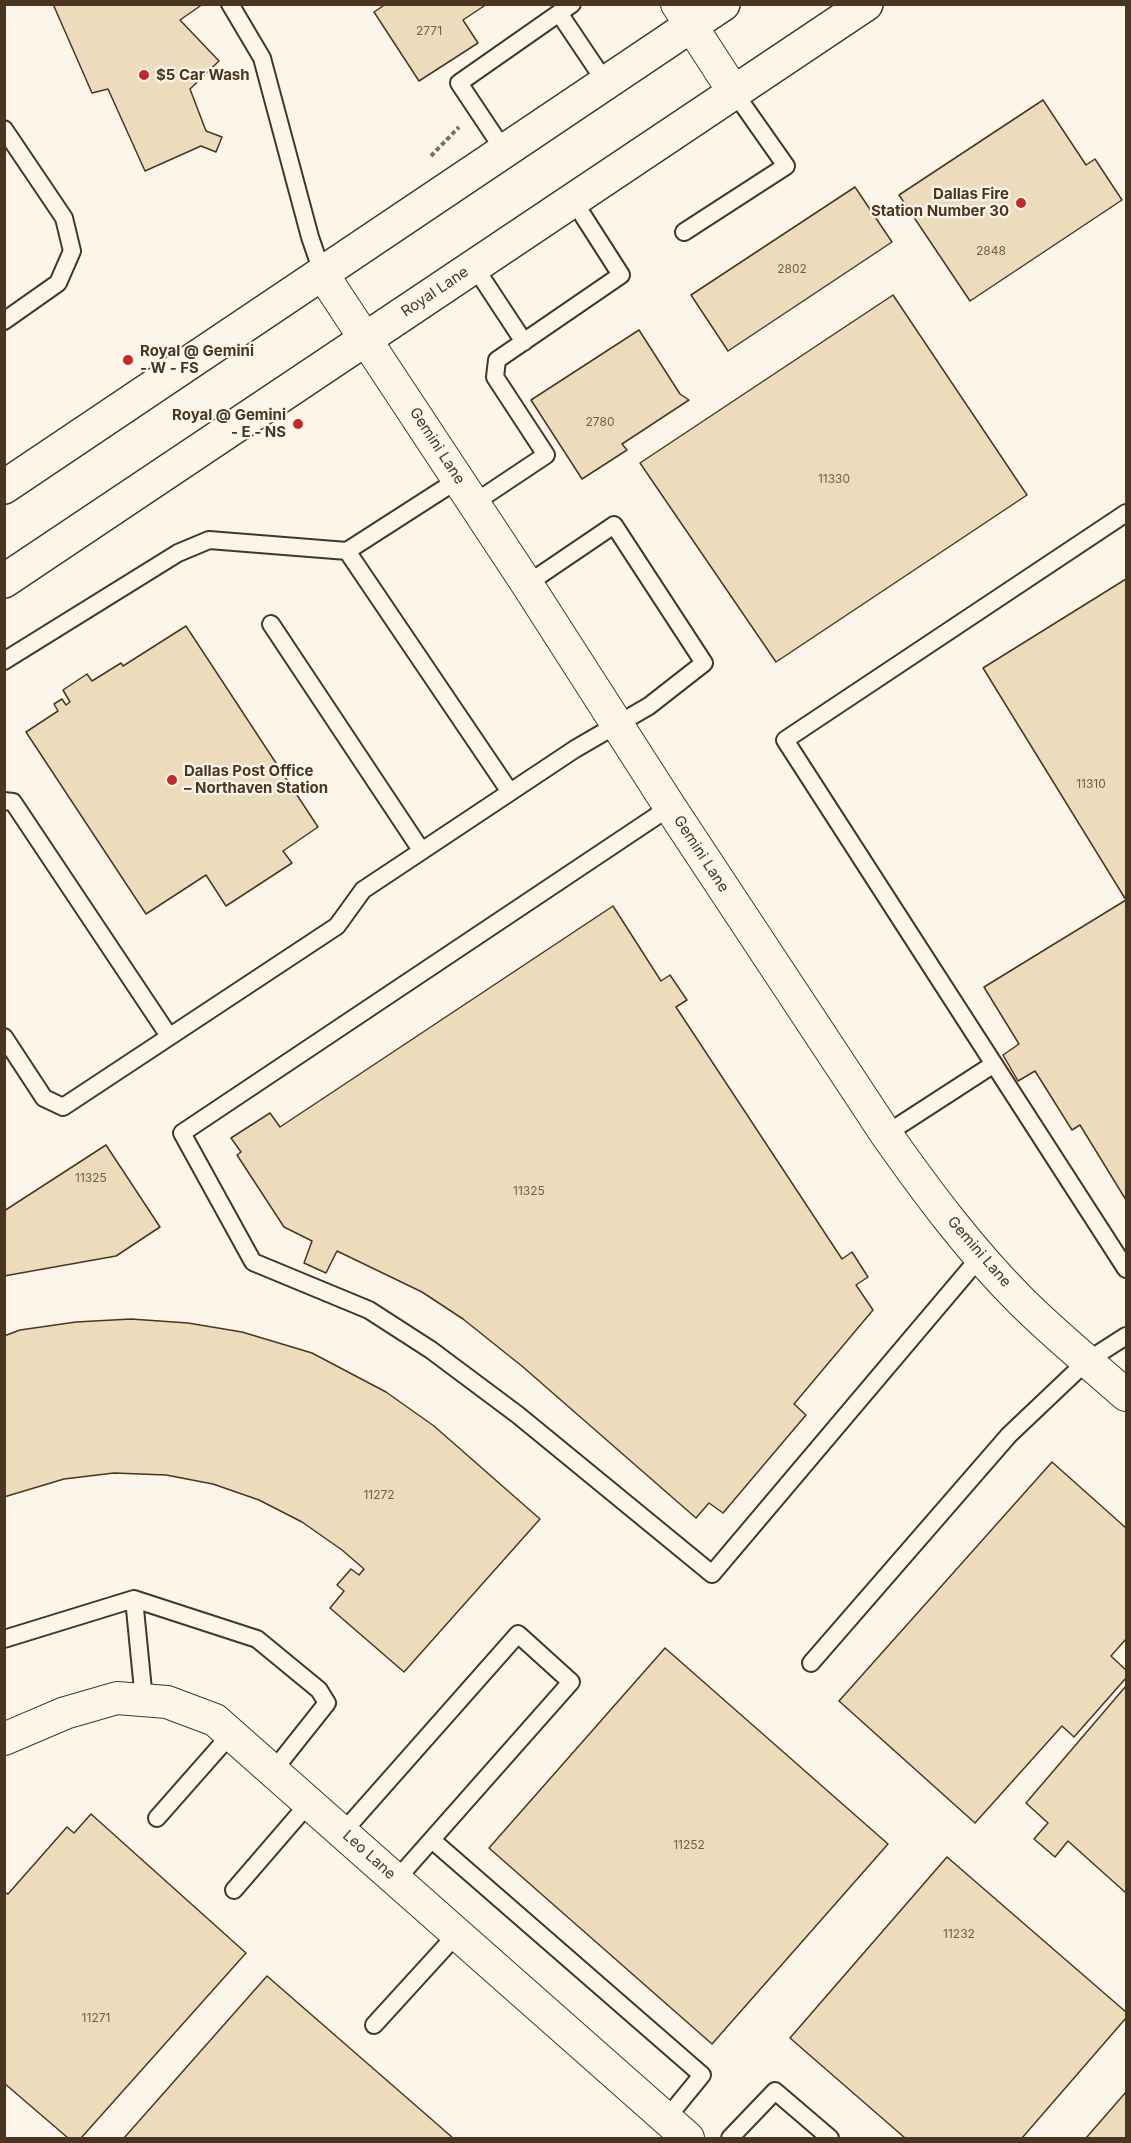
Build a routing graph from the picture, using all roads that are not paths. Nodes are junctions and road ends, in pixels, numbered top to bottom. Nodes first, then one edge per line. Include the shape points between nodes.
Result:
1 (230, 4) edge
2 (723, 4) edge
3 (866, 4) edge
4 (565, 9) edge
5 (684, 15) edge
6 (606, 83) junction
7 (734, 92) junction
8 (4, 129) edge
9 (505, 152) junction
10 (573, 200) junction
11 (684, 232) dead end
12 (474, 266) junction
13 (323, 275) junction
14 (4, 321) edge
15 (366, 339) junction
16 (524, 342) junction
17 (4, 487) edge
18 (466, 491) junction
19 (1126, 513) edge
20 (347, 551) junction
21 (4, 581) edge
22 (527, 584) junction
23 (271, 624) dead end
24 (4, 661) edge
25 (616, 724) junction
26 (510, 792) junction
27 (4, 801) edge
28 (670, 807) junction
29 (421, 850) junction
30 (169, 1036) junction
31 (4, 1037) edge
32 (994, 1064) junction
33 (886, 1134) junction
34 (980, 1257) junction
35 (1126, 1269) edge
36 (1126, 1336) edge
37 (1087, 1361) junction
38 (1126, 1395) edge
39 (134, 1599) junction
40 (4, 1639) edge
41 (811, 1663) dead end
42 (144, 1700) junction
43 (231, 1734) junction
44 (4, 1739) edge
45 (273, 1771) junction
46 (309, 1803) junction
47 (157, 1818) dead end
48 (342, 1832) junction
49 (432, 1840) junction
50 (396, 1880) junction
51 (234, 1890) dead end
52 (458, 1934) junction
53 (374, 2025) dead end
54 (677, 2129) edge
55 (730, 2139) edge
56 (830, 2139) edge

1 - 13 lane via 262,58
2 - 5 main road
3 - 7 main road, Royal Lane
4 - 6 lane
4 - 9 lane via 459,83
5 - 6 main road
5 - 7 street
6 - 9 main road
7 - 10 main road, Royal Lane
7 - 11 lane via 786,166
8 - 14 lane via 64,218 72,251 58,283
9 - 13 main road
10 - 12 main road, Royal Lane
10 - 16 lane via 621,275
12 - 15 main road, Royal Lane
12 - 16 lane
13 - 15 street, Gemini Lane
13 - 17 main road
15 - 18 street, Gemini Lane
15 - 21 main road, Royal Lane
16 - 18 lane via 497,360 495,377 546,455
18 - 20 lane
18 - 22 street, Gemini Lane
19 - 32 lane via 785,740
20 - 24 lane via 209,540 178,554
20 - 26 lane
22 - 25 street, Gemini Lane
22 - 25 lane via 614,525 704,663 649,706
23 - 29 lane
25 - 26 lane
25 - 28 street, Gemini Lane
26 - 29 lane
27 - 30 lane via 13,802
28 - 33 street, Gemini Lane
28 - 34 lane via 182,1133 253,1262 369,1310 431,1350 518,1415 712,1574
29 - 30 lane via 363,890 337,926
30 - 31 lane via 63,1107 44,1098
32 - 33 lane
32 - 35 lane
33 - 34 street, Gemini Lane
34 - 37 street, Gemini Lane
36 - 37 lane
37 - 38 street, Gemini Lane
37 - 41 lane via 1009,1435
39 - 40 lane
39 - 42 lane
39 - 45 lane via 257,1639 319,1690 327,1703
42 - 43 street, Leo Lane via 167,1702 215,1720
42 - 44 street, Leo Lane via 117,1698 65,1713
43 - 45 street, Leo Lane
43 - 47 lane
45 - 46 street, Leo Lane
46 - 48 street, Leo Lane
46 - 51 lane
48 - 49 lane via 518,1634 571,1682
48 - 50 street, Leo Lane
49 - 50 lane
49 - 54 lane via 702,2075
50 - 52 street, Leo Lane
52 - 53 lane
52 - 54 street, Leo Lane
55 - 56 lane via 775,2091

